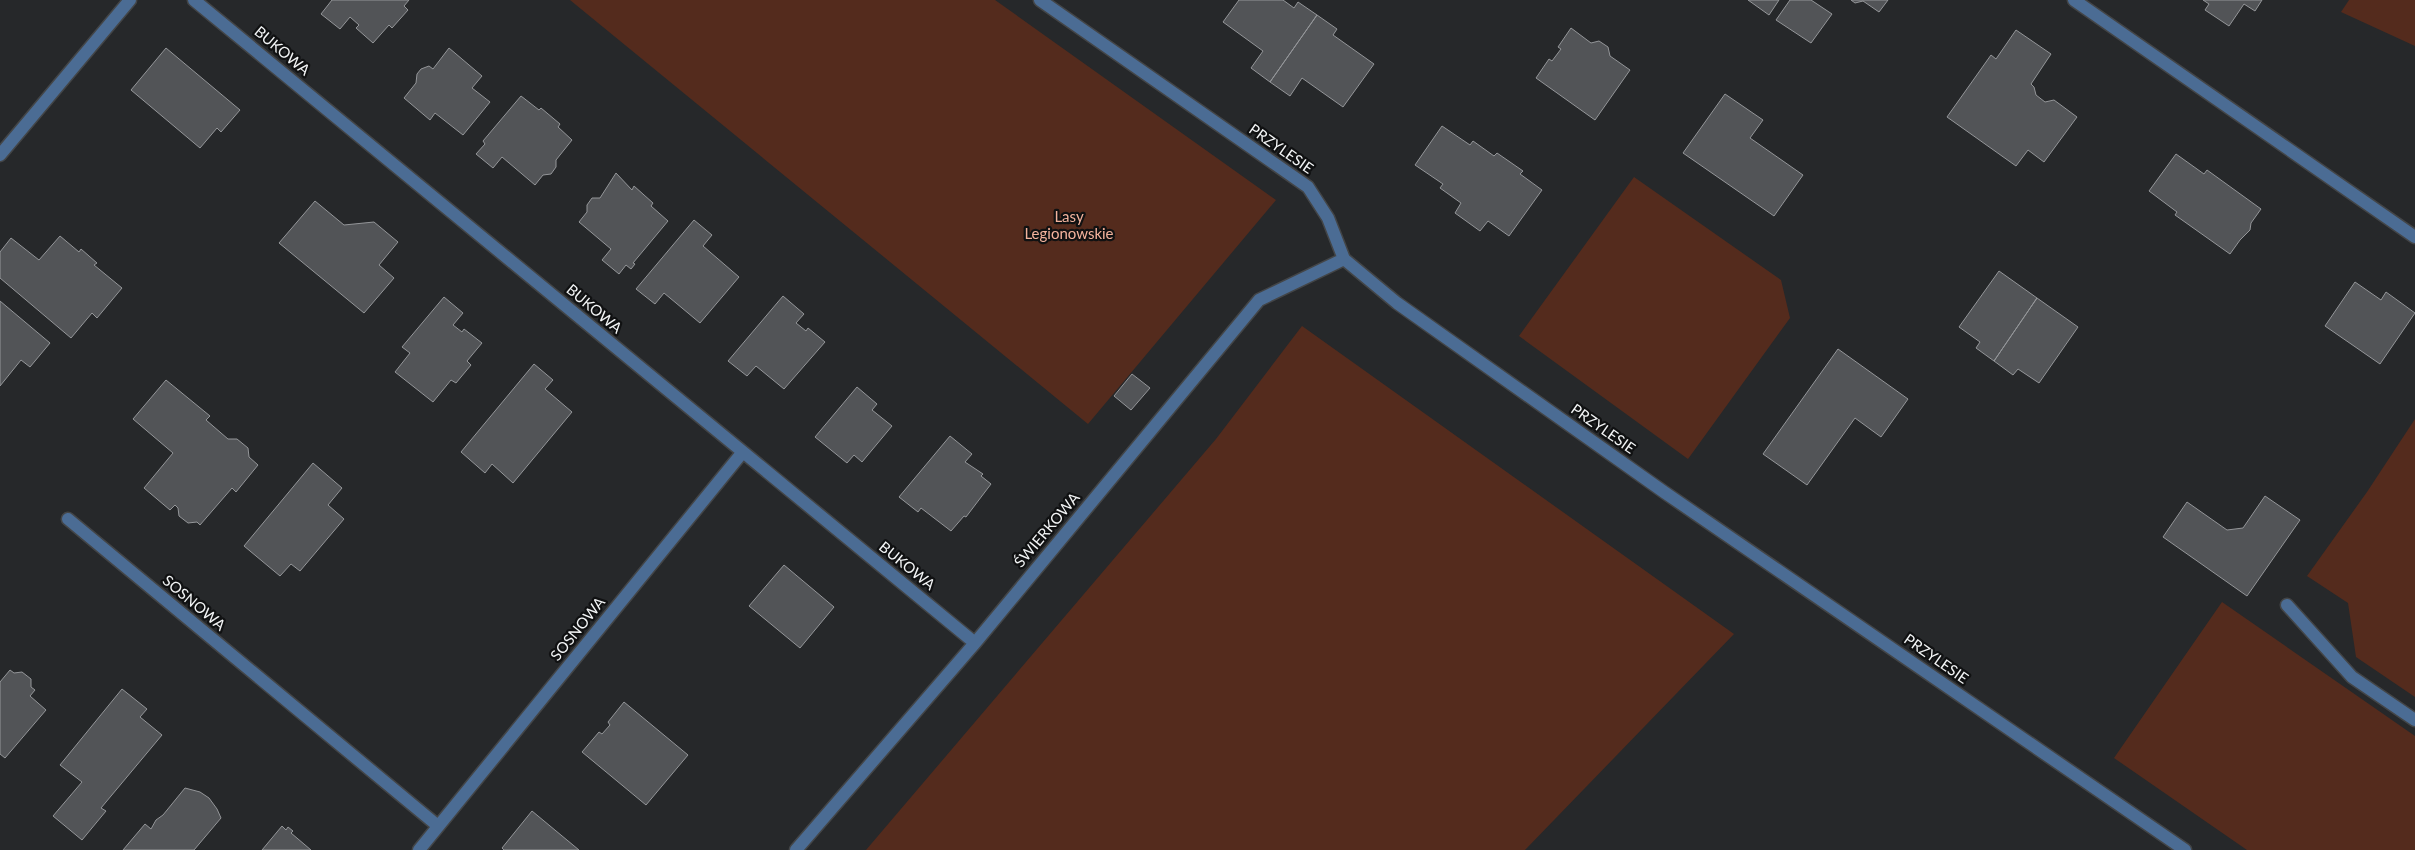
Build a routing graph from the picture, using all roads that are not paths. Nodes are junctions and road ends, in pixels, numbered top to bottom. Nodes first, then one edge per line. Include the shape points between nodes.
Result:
1 (130, 0) edge
2 (194, 0) edge
3 (1040, 0) edge
4 (2074, 0) edge
5 (0, 155) edge
6 (2415, 237) edge
7 (1344, 259) junction
8 (742, 452) junction
9 (68, 519) dead end
10 (2287, 606) dead end
11 (975, 643) junction
12 (2415, 720) edge
13 (438, 826) junction
14 (419, 850) edge
15 (796, 850) edge
16 (2185, 850) edge

1 - 5 street
2 - 8 street, BUKOWA
3 - 7 street, PRZYLESIE via 1308,187 1328,218
4 - 6 street
7 - 11 street, ŚWIERKOWA via 1259,300
7 - 16 street, PRZYLESIE via 1397,303 1664,492
8 - 11 street, BUKOWA
8 - 13 street, SOSNOWA
9 - 13 street, SOSNOWA
10 - 12 street via 2352,677
11 - 15 street, ŚWIERKOWA
13 - 14 street, SOSNOWA

